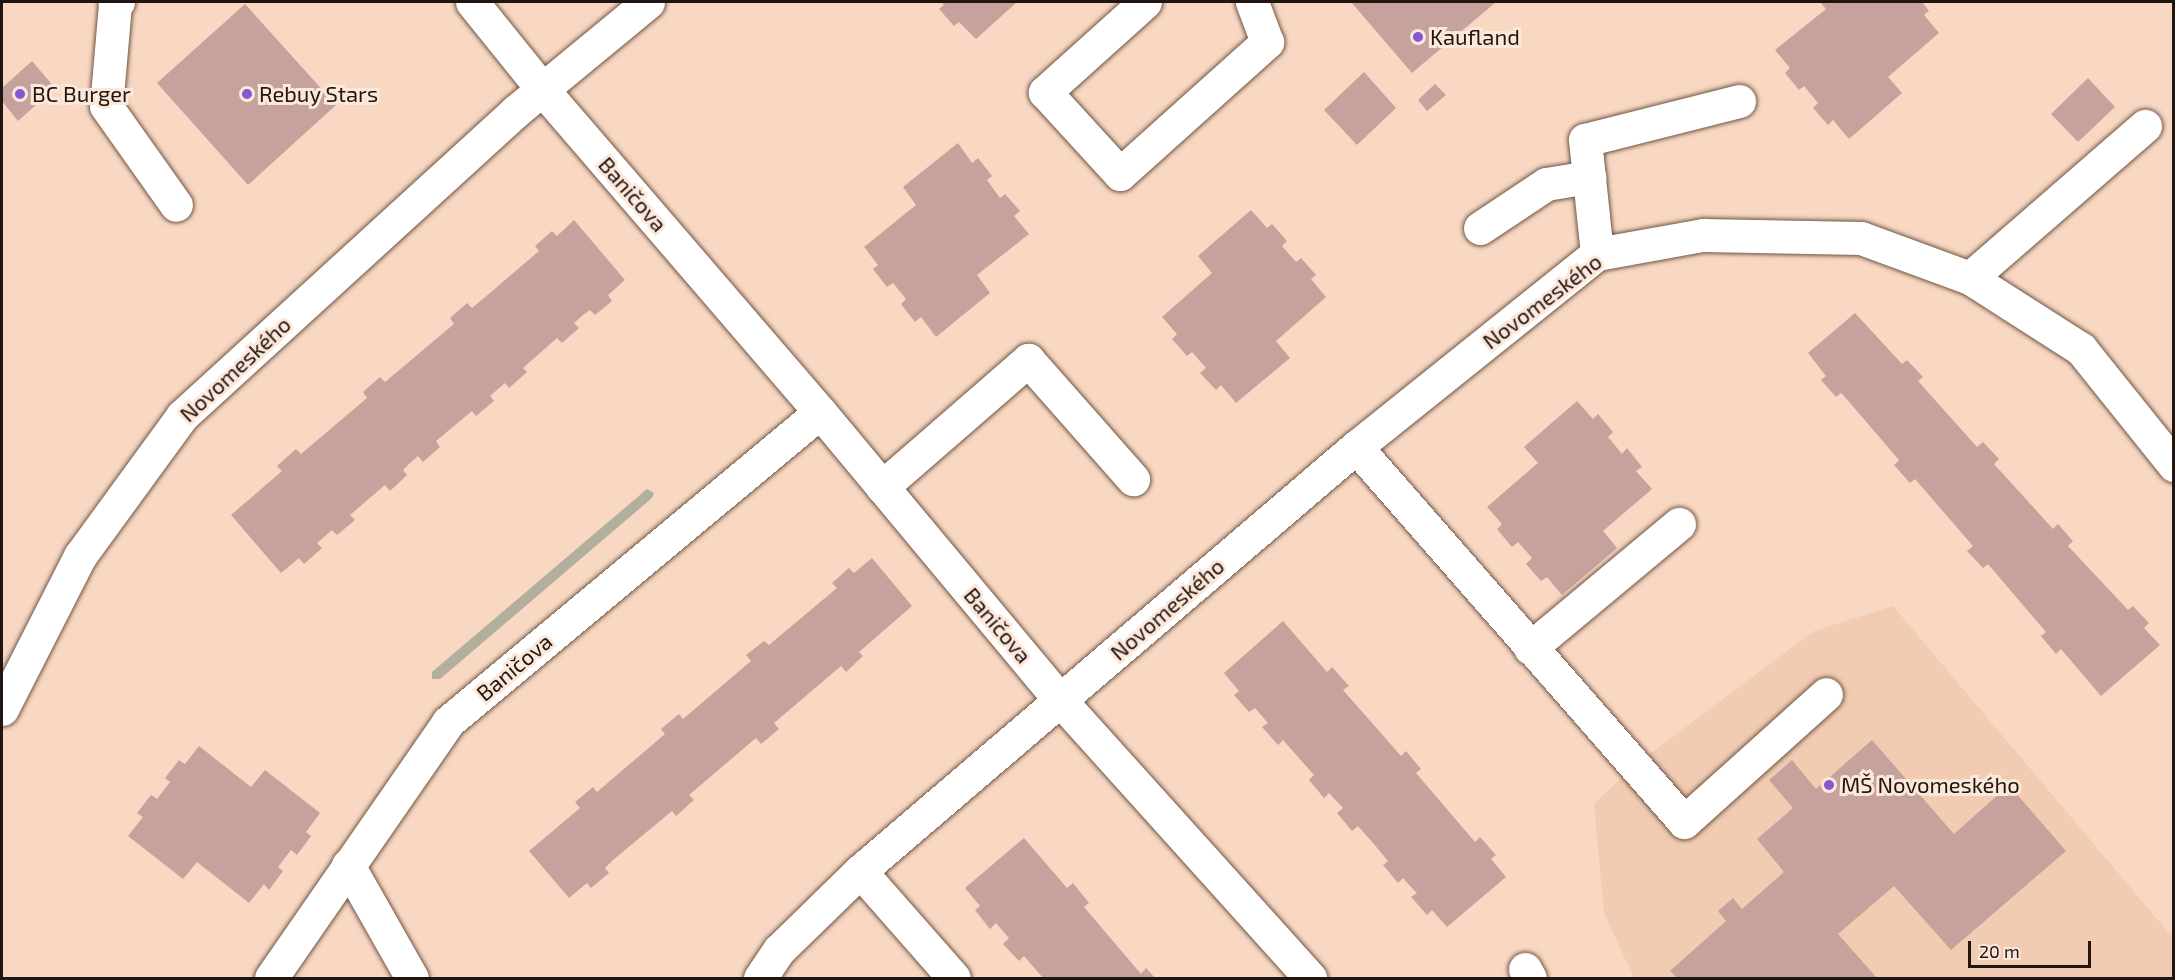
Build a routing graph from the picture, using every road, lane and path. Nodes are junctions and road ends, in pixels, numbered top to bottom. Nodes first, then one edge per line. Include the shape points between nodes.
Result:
1 (118, 2) edge
2 (472, 2) edge
3 (648, 2) edge
4 (1146, 2) edge
5 (1252, 2) edge
6 (543, 90) junction
7 (1739, 101) dead end
8 (2145, 126) dead end
9 (1589, 177) junction
10 (176, 205) dead end
11 (1479, 228) dead end
12 (1598, 254) junction
13 (1970, 278) junction
14 (820, 412) junction
15 (1356, 447) junction
16 (2174, 465) edge
17 (1132, 479) dead end
18 (882, 487) junction
19 (1679, 524) dead end
20 (1530, 648) junction
21 (1827, 694) dead end
22 (1060, 700) junction
23 (2, 709) edge
24 (348, 865) junction
25 (860, 871) junction
26 (271, 978) edge
27 (412, 978) edge
28 (760, 978) edge
29 (954, 978) edge
30 (1310, 978) edge

1 - 10 street via 106,106
2 - 6 street, Baničova
3 - 6 street, Novomeského
4 - 5 street via 1045,92 1120,174 1267,42
6 - 14 street, Baničova
6 - 23 street, Novomeského via 182,416 80,556
7 - 9 street via 1585,140
8 - 13 street
9 - 11 street via 1546,184
9 - 12 street
12 - 13 street, Novomeského via 1702,235 1861,238
12 - 15 street, Novomeského
13 - 16 street, Novomeského via 2081,349
14 - 18 street, Baničova
14 - 24 street, Baničova via 448,722
15 - 20 street
15 - 22 street, Novomeského
17 - 18 street via 1028,360
18 - 22 street, Baničova
19 - 20 street
20 - 21 street via 1684,822
22 - 25 street, Novomeského
22 - 30 street
24 - 26 street, Baničova
24 - 27 street
25 - 28 street, Novomeského via 779,950
25 - 29 street

